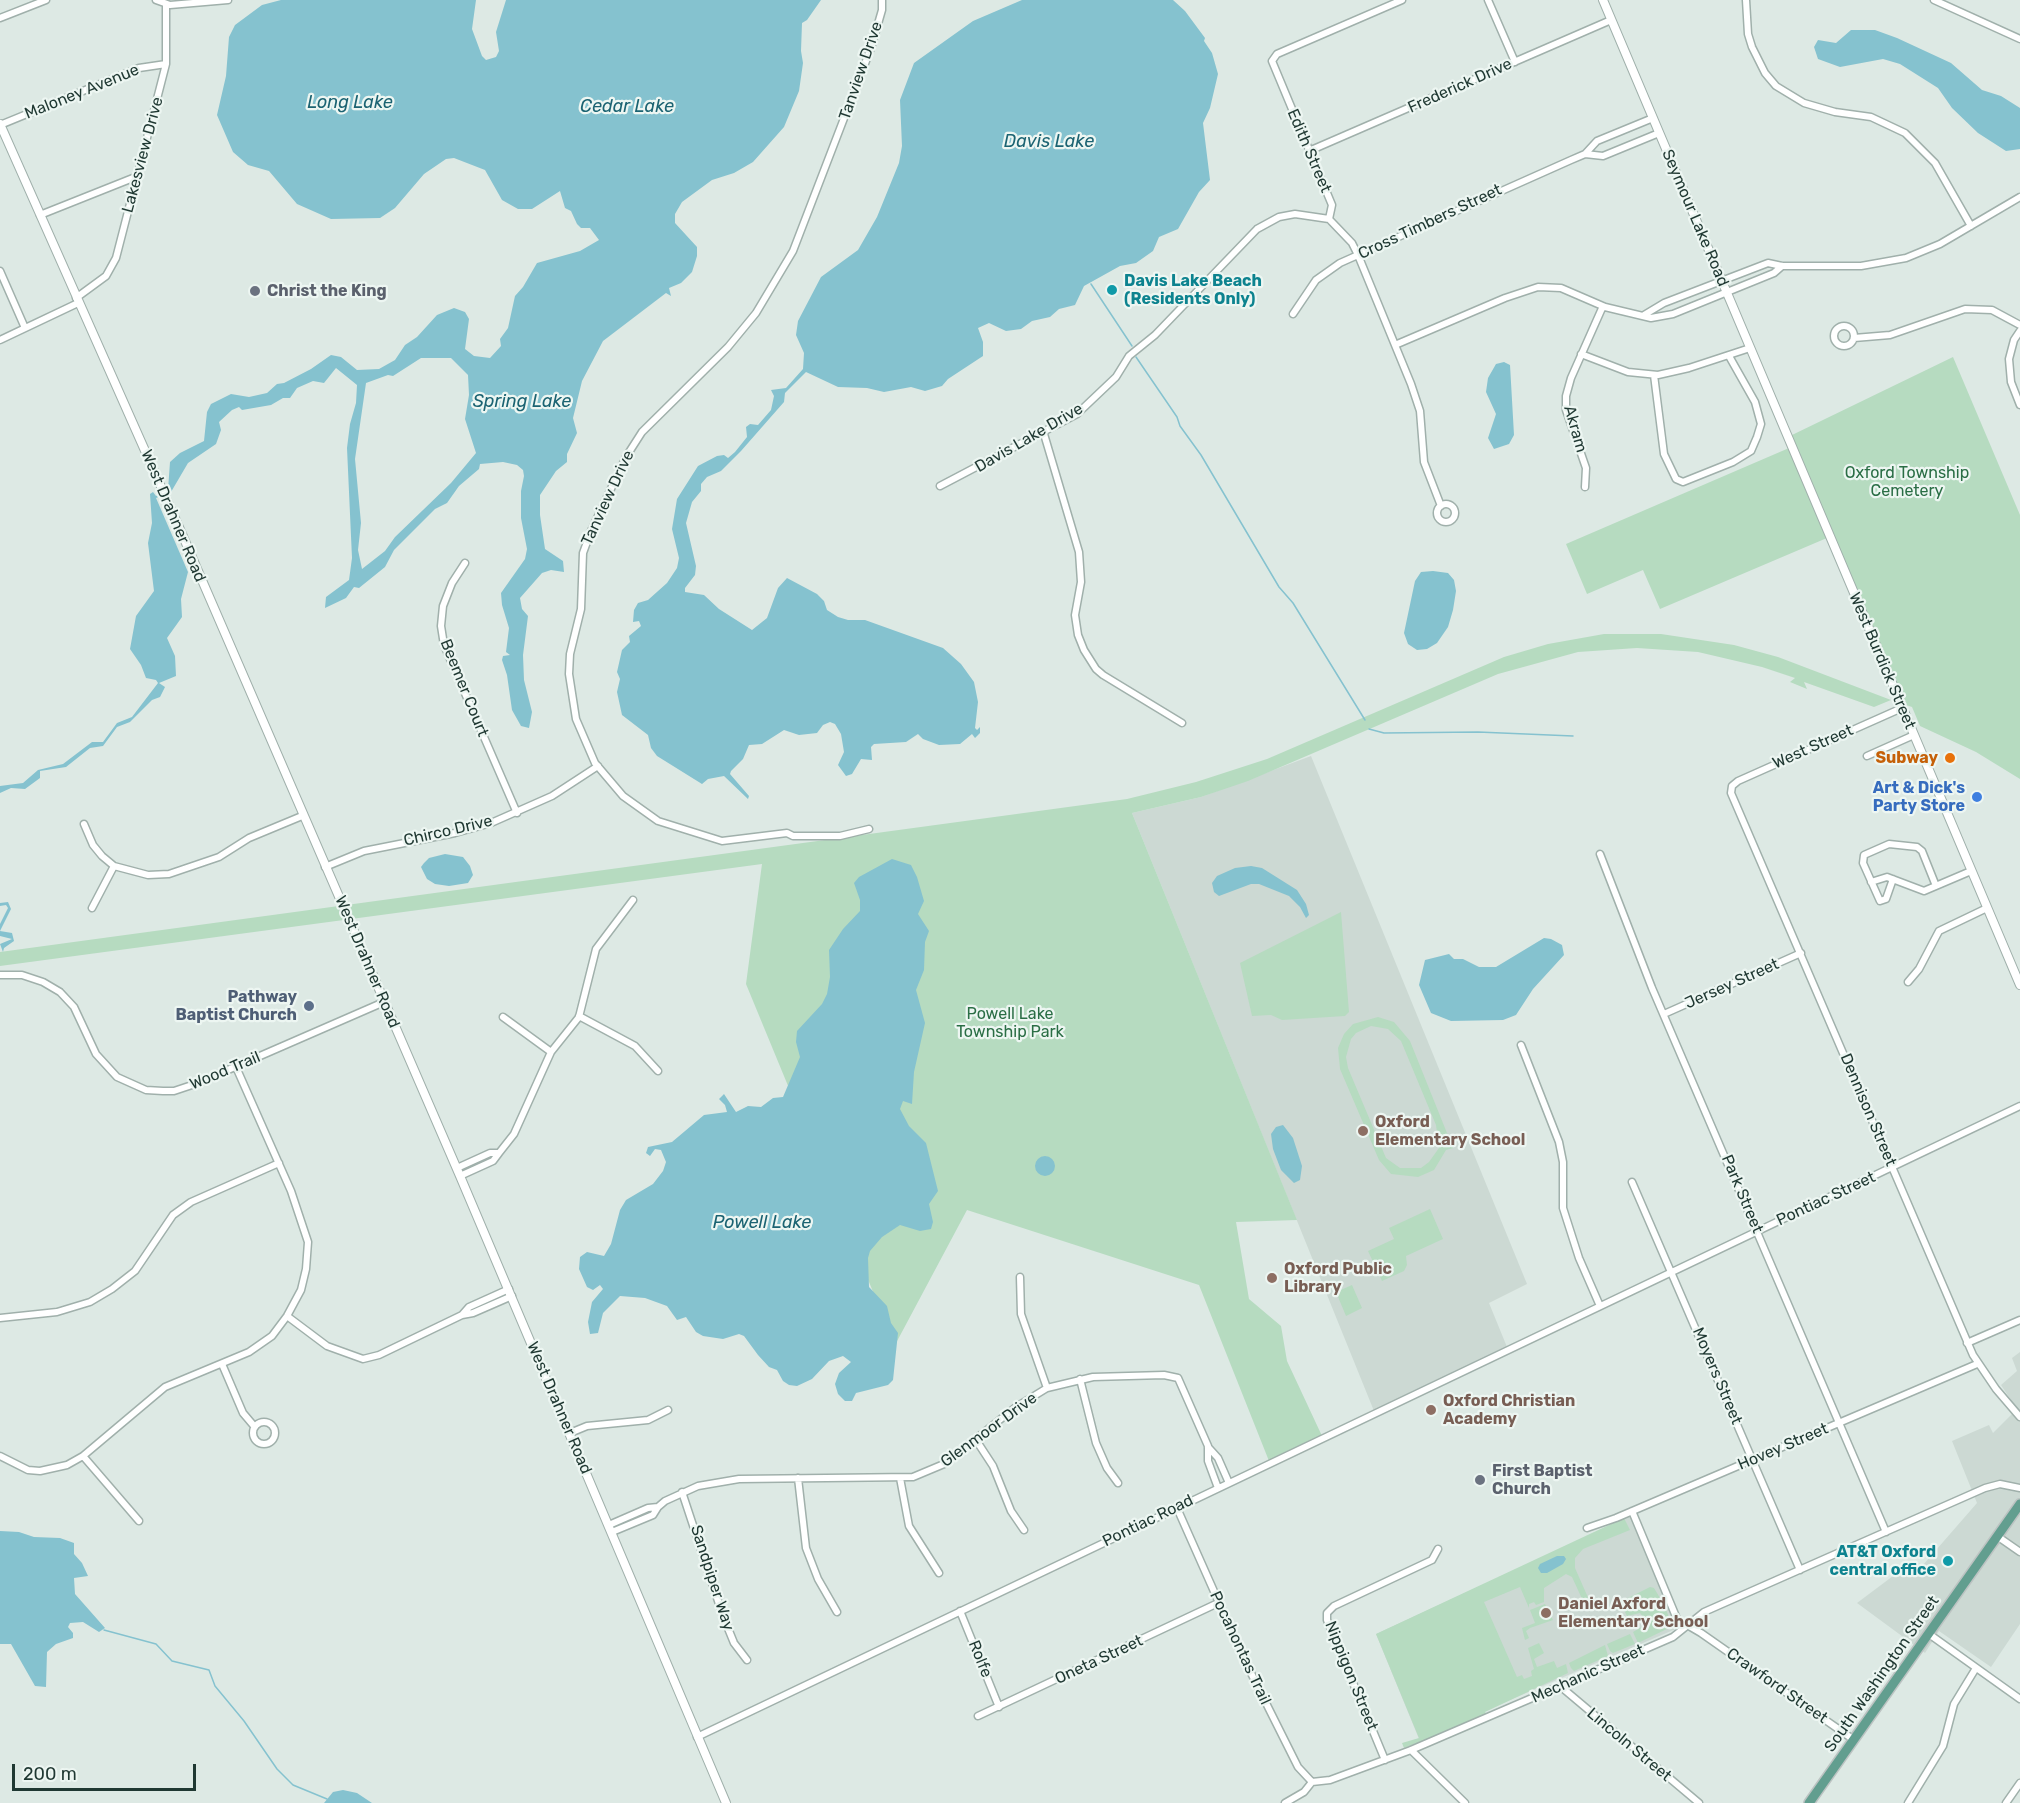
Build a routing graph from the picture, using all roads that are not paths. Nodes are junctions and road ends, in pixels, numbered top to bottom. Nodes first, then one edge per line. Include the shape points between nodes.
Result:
1 (45, 0) edge
2 (156, 0) edge
3 (228, 0) edge
4 (882, 0) edge
5 (1402, 0) edge
6 (1488, 0) edge
7 (1603, 0) edge
8 (1746, 0) edge
9 (1934, 0) edge
10 (165, 4) junction
11 (0, 18) edge
12 (1611, 20) junction
13 (2020, 39) edge
14 (1515, 62) junction
15 (165, 64) junction
16 (1653, 118) junction
17 (0, 125) edge
18 (1659, 133) junction
19 (1309, 151) junction
20 (1585, 154) junction
21 (138, 176) junction
22 (2020, 197) edge
23 (40, 215) junction
24 (1329, 219) junction
25 (1971, 226) junction
26 (1358, 255) junction
27 (1782, 266) junction
28 (0, 271) edge
29 (1722, 282) junction
30 (1726, 292) junction
31 (77, 300) junction
32 (1603, 306) junction
33 (1293, 314) dead end
34 (1644, 315) junction
35 (2020, 326) edge
36 (25, 328) junction
37 (2020, 331) edge
38 (1854, 338) dead end
39 (0, 340) edge
40 (1395, 345) junction
41 (1750, 348) junction
42 (1581, 354) junction
43 (1729, 356) junction
44 (1654, 375) junction
45 (2020, 405) edge
46 (1044, 434) junction
47 (1787, 437) joint
48 (940, 486) dead end
49 (1585, 487) dead end
50 (1441, 506) dead end
51 (465, 563) dead end
52 (1902, 708) junction
53 (1182, 723) dead end
54 (1914, 735) junction
55 (1867, 756) dead end
56 (598, 766) junction
57 (1731, 793) joint
58 (517, 813) junction
59 (302, 816) junction
60 (84, 824) dead end
61 (869, 829) dead end
62 (1600, 854) dead end
63 (114, 866) junction
64 (325, 867) junction
65 (1971, 871) junction
66 (1893, 879) junction
67 (1871, 882) junction
68 (1936, 886) junction
69 (633, 900) dead end
70 (92, 908) dead end
71 (1987, 908) junction
72 (1801, 953) junction
73 (0, 975) edge
74 (1908, 982) dead end
75 (2020, 985) edge
76 (384, 1002) junction
77 (1664, 1014) junction
78 (579, 1016) junction
79 (503, 1017) dead end
80 (1521, 1045) dead end
81 (550, 1052) junction
82 (236, 1067) junction
83 (657, 1071) dead end
84 (2020, 1106) edge
85 (279, 1163) junction
86 (1892, 1167) junction
87 (458, 1172) junction
88 (1632, 1182) dead end
89 (1758, 1231) junction
90 (1672, 1272) junction
91 (1020, 1276) dead end
92 (510, 1292) junction
93 (1600, 1306) junction
94 (287, 1316) junction
95 (0, 1318) edge
96 (2020, 1320) edge
97 (1967, 1343) junction
98 (222, 1364) junction
99 (1977, 1364) junction
100 (1080, 1379) junction
101 (1047, 1388) junction
102 (668, 1410) dead end
103 (2020, 1417) edge
104 (1840, 1423) junction
105 (254, 1426) dead end
106 (570, 1433) junction
107 (976, 1440) junction
108 (1208, 1446) junction
109 (0, 1456) edge
110 (83, 1456) junction
111 (1753, 1459) junction
112 (798, 1478) junction
113 (900, 1478) junction
114 (1118, 1483) dead end
115 (1229, 1483) junction
116 (1218, 1488) junction
117 (2020, 1488) edge
118 (682, 1492) junction
119 (2020, 1504) edge
120 (1177, 1508) junction
121 (1632, 1511) junction
122 (139, 1521) dead end
123 (610, 1528) junction
124 (1587, 1528) dead end
125 (1024, 1530) dead end
126 (1887, 1532) junction
127 (1997, 1536) junction
128 (1438, 1549) dead end
129 (2020, 1552) edge
130 (1800, 1570) junction
131 (939, 1573) dead end
132 (1218, 1603) junction
133 (960, 1611) junction
134 (837, 1612) dead end
135 (1688, 1625) junction
136 (1929, 1634) junction
137 (747, 1660) dead end
138 (1976, 1668) junction
139 (1560, 1686) junction
140 (2020, 1699) edge
141 (999, 1707) junction
142 (978, 1716) dead end
143 (697, 1737) junction
144 (1854, 1740) junction
145 (1411, 1750) junction
146 (1385, 1760) junction
147 (1312, 1782) junction
148 (2020, 1783) edge
149 (726, 1803) edge
150 (1285, 1803) edge
151 (1465, 1803) edge
152 (1699, 1803) edge
153 (1809, 1803) edge
154 (1908, 1803) edge
155 (2006, 1803) edge

1 - 11 street
2 - 10 street
3 - 10 street
4 - 56 street, Tanview Drive via 871,48 793,250 756,313 728,347 642,432 626,457 586,543 581,609 569,675 576,719
5 - 19 street, Edith Street via 1274,57 1272,66
6 - 14 street
7 - 12 street, Seymour Lake Road
8 - 25 street via 1752,47 1776,86 1804,103 1871,117 1905,133 1935,164
9 - 13 street
10 - 15 street, Lakesview Drive
12 - 14 street, Frederick Drive
12 - 16 street, Seymour Lake Road
14 - 19 street, Frederick Drive
15 - 17 street, Maloney Avenue via 133,70
15 - 21 street, Lakesview Drive
16 - 18 street, Seymour Lake Road
16 - 20 street, Cross Timbers Street via 1597,141
17 - 23 street, West Drahner Road
18 - 20 street, Cross Timbers Street via 1603,156
18 - 29 street, Seymour Lake Road
19 - 24 street, Edith Street via 1332,205
20 - 26 street, Cross Timbers Street
21 - 23 street
21 - 31 street, Lakesview Drive via 111,269
22 - 25 street
23 - 31 street, West Drahner Road
24 - 26 street
24 - 46 street, Davis Lake Drive via 1295,214 1279,217 1257,229 1129,356 1116,377 1090,404
25 - 27 street via 1921,253 1885,263
26 - 33 street, Cross Timbers Street via 1316,280
26 - 40 street
27 - 29 street via 1768,263
27 - 30 street
28 - 36 street
29 - 30 street, Seymour Lake Road
29 - 34 street via 1664,303
30 - 34 street via 1673,314 1651,318
30 - 41 street, Seymour Lake Road
31 - 36 street, Lakesview Drive
31 - 59 street, West Drahner Road
32 - 34 street
32 - 40 street via 1562,288 1538,287
32 - 42 street, Akram
35 - 38 street via 1992,310 1965,309 1890,335
36 - 39 street, Lakesview Drive
37 - 45 street via 2009,360 2011,382
40 - 50 street via 1417,400 1424,462
41 - 43 street
41 - 47 street, Seymour Lake Road
42 - 44 street via 1628,372
42 - 49 street, Akram via 1566,396 1566,410 1586,468
43 - 44 street
43 - 44 street via 1755,402 1761,424 1758,437 1751,451 1733,462 1681,482 1664,454
46 - 48 street, Davis Lake Drive
46 - 53 street via 1079,552 1081,582 1075,615 1084,650 1104,675
47 - 52 street, West Burdick Street
51 - 58 street, Beemer Court via 443,606 444,645
52 - 54 street, West Burdick Street
52 - 57 street, West Street via 1739,780
54 - 55 street
54 - 65 street, West Burdick Street
56 - 58 street, Chirco Drive
56 - 61 street, Tanview Drive via 623,796 642,811 703,837 739,841 787,833 840,836
57 - 72 street, Dennison Street
58 - 64 street, Chirco Drive via 455,833 364,851
59 - 63 street via 249,838 219,858 169,874 148,874
59 - 64 street, West Drahner Road
60 - 63 street via 93,845
62 - 77 street, Park Street
63 - 70 street
64 - 76 street, West Drahner Road
65 - 68 street
65 - 71 street, West Burdick Street
66 - 67 street via 1885,877
66 - 67 street via 1882,901
66 - 68 street via 1922,891
67 - 68 street via 1863,857 1895,844 1919,848
69 - 78 street via 596,949
71 - 74 street via 1937,932
71 - 75 street, West Burdick Street
72 - 77 street, Jersey Street
72 - 86 street, Dennison Street
73 - 82 street, Wood Trail via 22,975 60,992 74,1007 96,1054 117,1077 133,1085 146,1090 174,1091
76 - 82 street, Wood Trail
76 - 87 street, West Drahner Road
77 - 89 street, Park Street
78 - 81 street
78 - 83 street via 635,1046
79 - 81 street
80 - 93 street via 1558,1137 1563,1208
81 - 87 street via 514,1134 493,1161
82 - 85 street
84 - 86 street, Pontiac Street
85 - 94 street via 308,1242 301,1290
85 - 95 street via 191,1202 173,1215 135,1270 90,1302 57,1312
86 - 89 street, Pontiac Street
86 - 97 street, Dennison Street
87 - 92 street, West Drahner Road
88 - 90 street, Moyers Street
89 - 90 street, Pontiac Street
89 - 104 street, Park Street
90 - 93 street, Pontiac Street
90 - 111 street, Moyers Street
91 - 101 street via 1021,1314
92 - 94 street via 472,1313 363,1359 327,1346
92 - 106 street, West Drahner Road
93 - 115 street, Pontiac Road
94 - 98 street via 272,1336
96 - 97 street
97 - 99 street, Dennison Street
98 - 105 street via 243,1413
98 - 110 street via 165,1387
99 - 103 street, Dennison Street
99 - 104 street, Hovey Street
100 - 101 street, Glenmoor Drive
100 - 108 street, Glenmoor Drive via 1174,1375 1182,1383
100 - 114 street via 1096,1443
101 - 107 street, Glenmoor Drive
102 - 106 street via 648,1420 587,1426
104 - 111 street, Hovey Street
104 - 126 street, Park Street
106 - 123 street, West Drahner Road
107 - 113 street, Glenmoor Drive via 944,1464
107 - 125 street
108 - 115 street, Glenmoor Drive
108 - 116 street, Glenmoor Drive via 1208,1461
109 - 110 street via 18,1467 40,1471 55,1469
110 - 122 street
111 - 121 street, Hovey Street
111 - 130 street, Moyers Street
112 - 113 street, Glenmoor Drive
112 - 118 street, Glenmoor Drive via 739,1479
112 - 134 street via 806,1548
113 - 131 street via 909,1526
115 - 116 street, Pontiac Road
116 - 120 street, Pontiac Road
117 - 126 street, Mechanic Street via 1994,1485
118 - 123 street, Glenmoor Drive via 664,1501 654,1515
118 - 137 street, Sandpiper Way via 723,1616 734,1643
119 - 127 main road, South Washington Street
120 - 132 street, Pocahontas Trail
120 - 133 street, Pontiac Road
121 - 124 street, Hovey Street
121 - 135 street, Crawford Street via 1677,1619
123 - 143 street, West Drahner Road
126 - 130 street, Mechanic Street
127 - 129 street
127 - 136 main road, South Washington Street
128 - 146 street, Nippigon Street via 1432,1560 1334,1606 1326,1615
130 - 135 street, Mechanic Street via 1704,1612
132 - 141 street, Oneta Street
132 - 147 street, Pocahontas Trail via 1298,1767
133 - 141 street, Rolfe
133 - 143 street, Pontiac Road
135 - 139 street, Mechanic Street via 1673,1637
135 - 144 street, Crawford Street
136 - 138 street
136 - 144 main road, South Washington Street
138 - 140 street
138 - 154 street via 1954,1704 1942,1746
139 - 145 street, Mechanic Street
139 - 152 street, Lincoln Street
141 - 142 street, Oneta Street
143 - 149 street, West Drahner Road
144 - 153 main road, South Washington Street
145 - 146 street, Mechanic Street
145 - 151 street
146 - 147 street, Mechanic Street via 1330,1780
147 - 150 street, Mechanic Street
148 - 155 street

